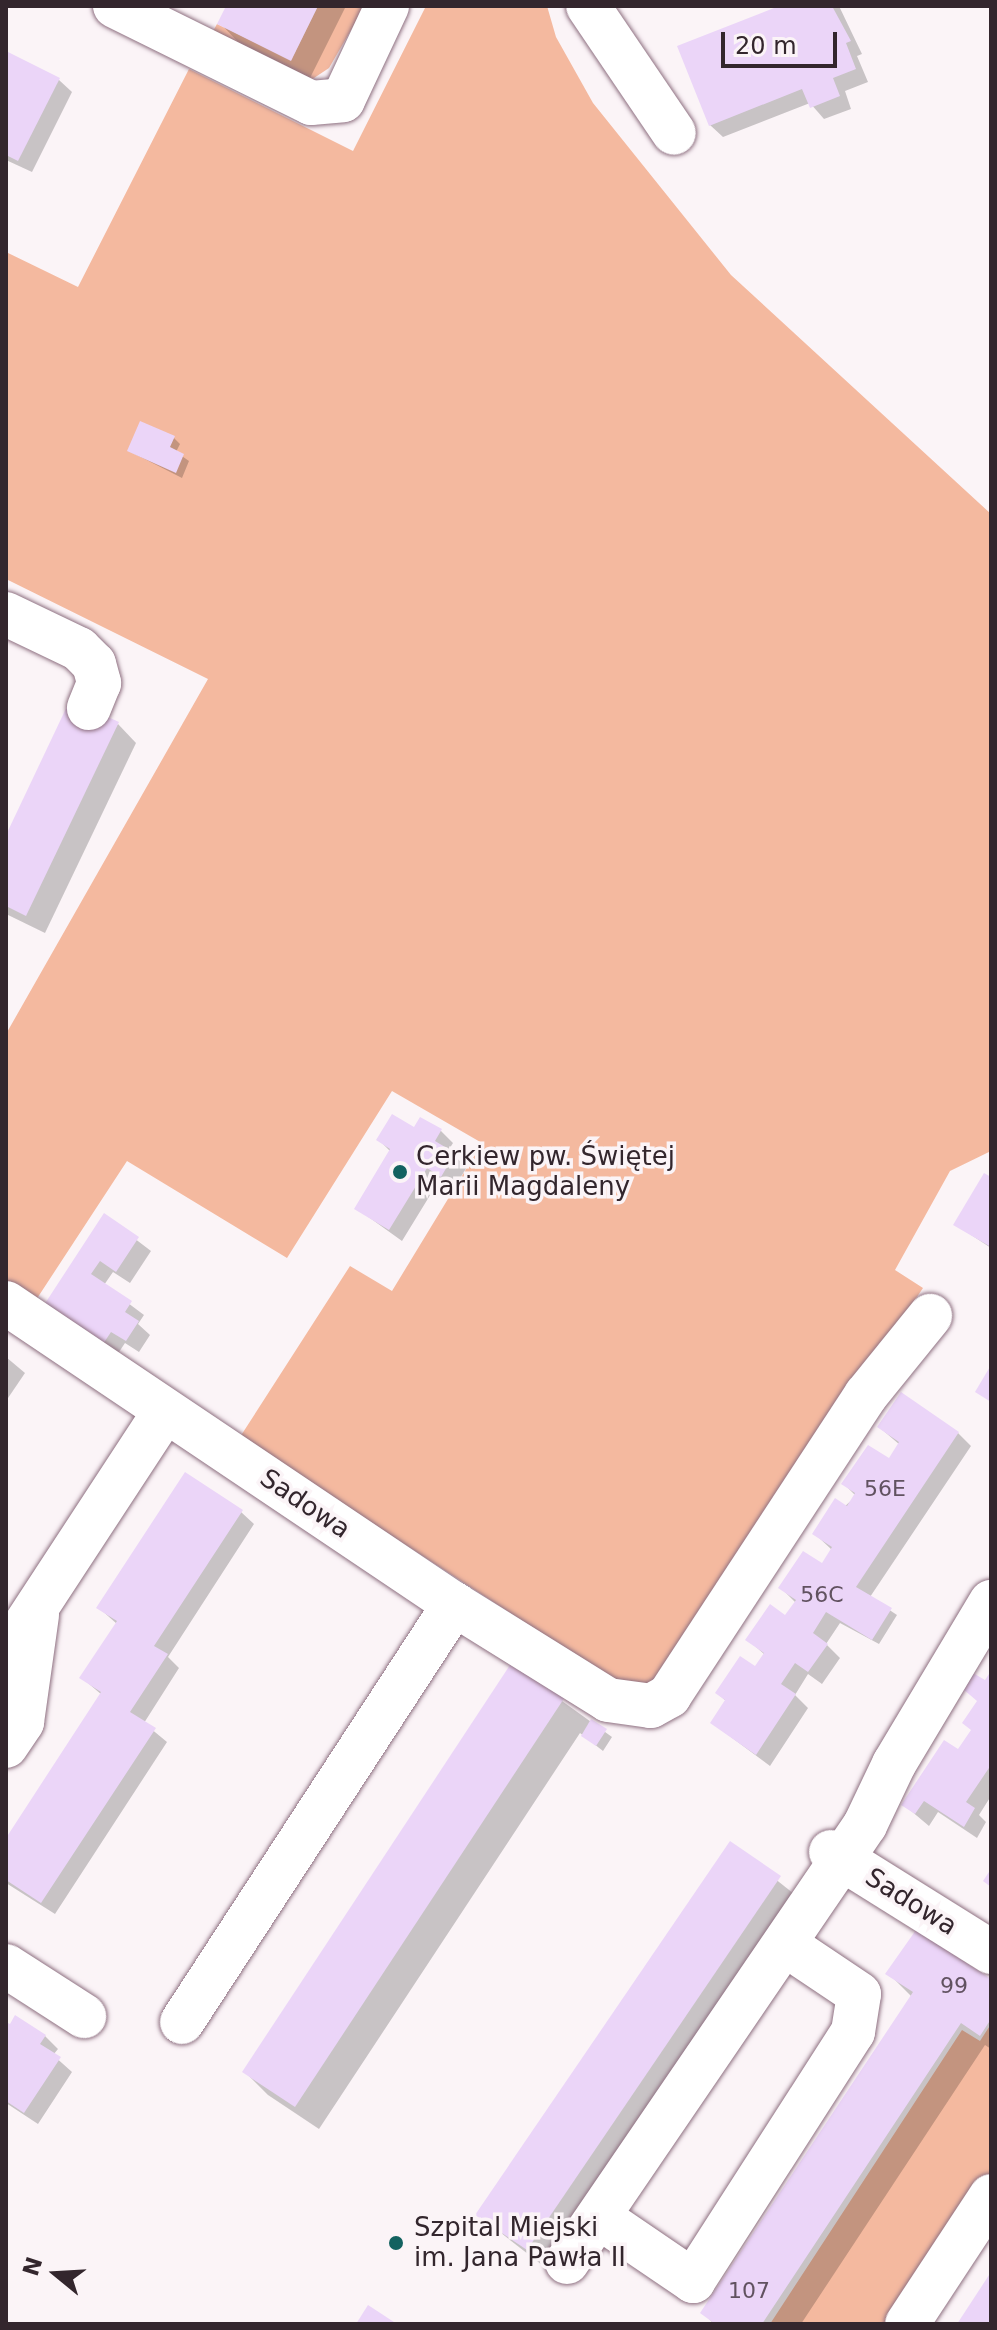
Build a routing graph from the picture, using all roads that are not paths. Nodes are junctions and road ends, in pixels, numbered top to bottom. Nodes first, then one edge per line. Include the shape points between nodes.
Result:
1 (115, 6) edge
2 (387, 6) edge
3 (588, 6) edge
4 (674, 133) dead end
5 (7, 617) edge
6 (89, 708) dead end
7 (6, 1303) edge
8 (930, 1316) dead end
9 (165, 1411) junction
10 (991, 1602) edge
11 (38, 1604) junction
12 (454, 1604) junction
13 (6, 1654) edge
14 (6, 1746) edge
15 (836, 1855) junction
16 (786, 1945) junction
17 (991, 1952) edge
18 (6, 1966) edge
19 (84, 2016) dead end
20 (182, 2022) dead end
21 (991, 2196) edge
22 (599, 2217) junction
23 (567, 2262) dead end
24 (907, 2324) edge

1 - 2 street via 311,103 343,100
3 - 4 street
5 - 6 street via 79,649 94,664 99,683
7 - 9 street, Sadowa
8 - 12 street, Sadowa via 866,1395 669,1696 651,1706 608,1700
9 - 11 street
9 - 12 street, Sadowa
10 - 15 street via 894,1764 865,1825
11 - 13 street
11 - 14 street via 22,1722
12 - 20 street
15 - 16 street
15 - 17 street, Sadowa
16 - 22 street
16 - 22 street via 859,1994 853,2032 693,2281
18 - 19 street
21 - 24 street
22 - 23 street

